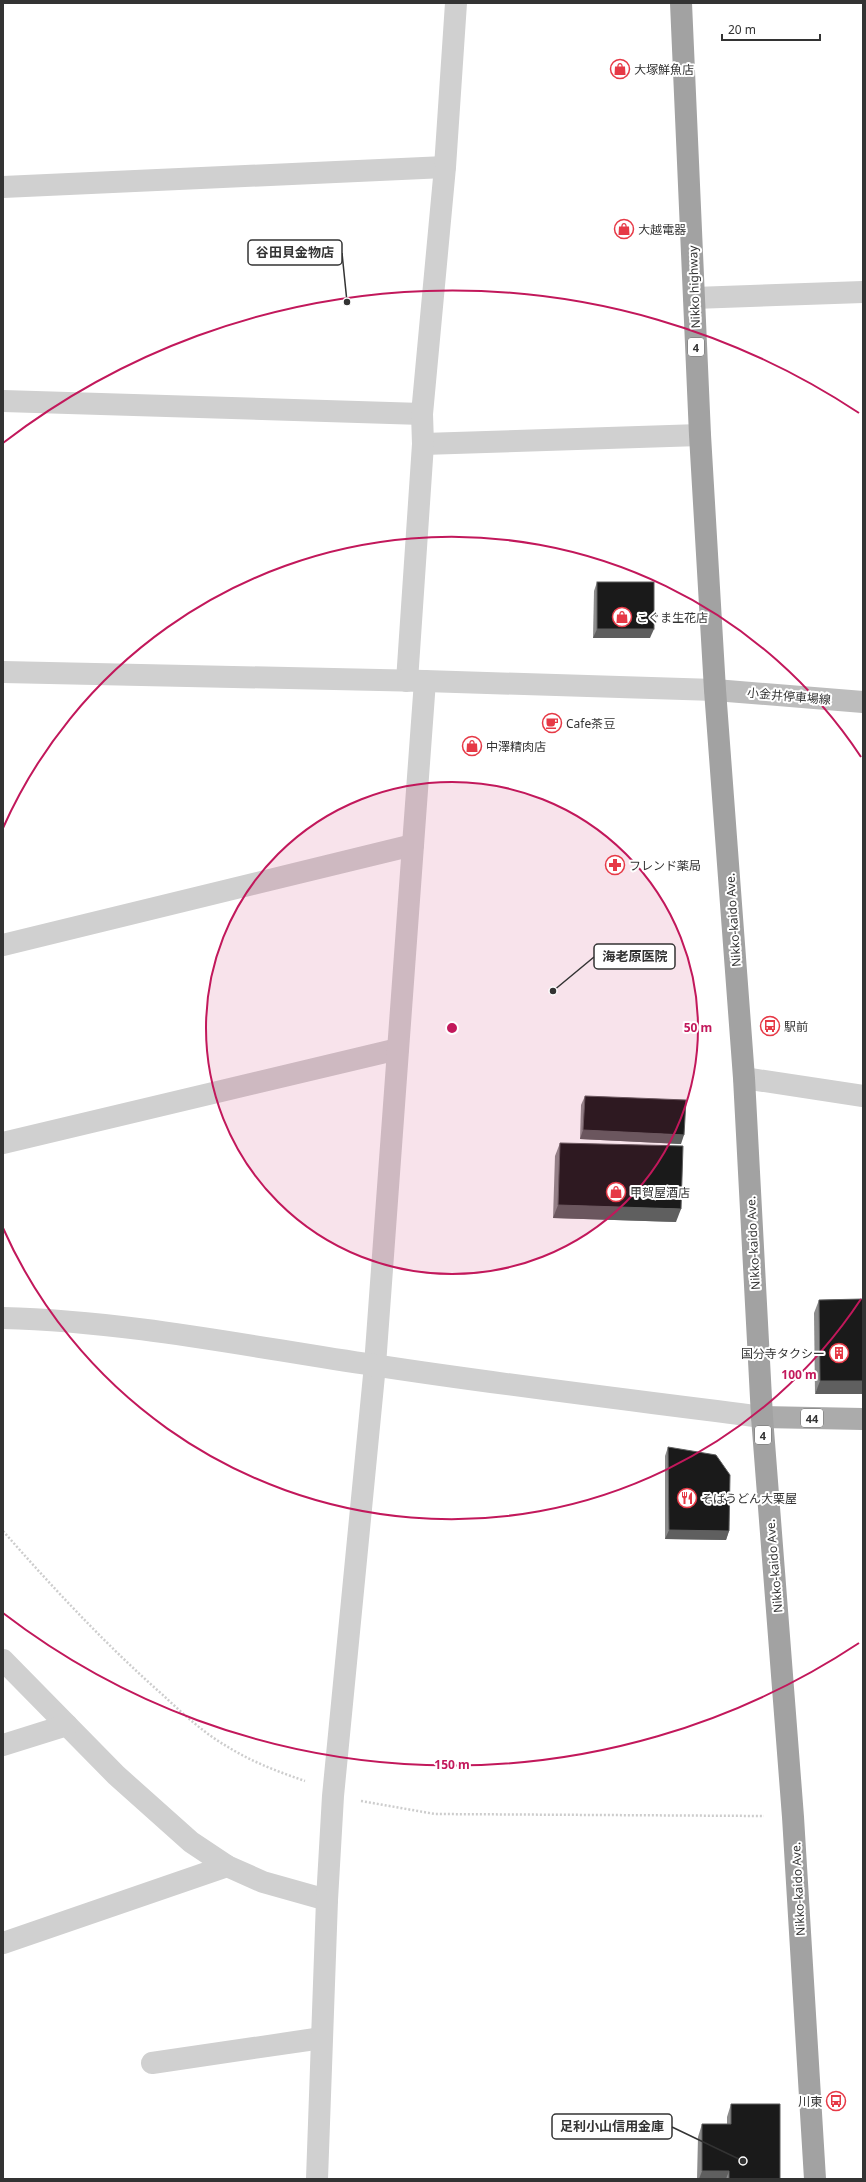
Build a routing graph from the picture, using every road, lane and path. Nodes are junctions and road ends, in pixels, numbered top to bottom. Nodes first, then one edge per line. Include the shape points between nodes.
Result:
1 (456, 3) edge
2 (681, 3) edge
3 (446, 167) junction
4 (3, 187) edge
5 (863, 292) edge
6 (694, 298) junction
7 (3, 402) edge
8 (422, 414) junction
9 (700, 435) junction
10 (423, 444) junction
11 (3, 672) edge
12 (416, 681) junction
13 (716, 690) junction
14 (863, 702) edge
15 (413, 845) junction
16 (3, 945) edge
17 (398, 1049) junction
18 (744, 1078) junction
19 (863, 1096) edge
20 (3, 1143) edge
21 (3, 1318) edge
22 (375, 1366) junction
23 (762, 1417) junction
24 (863, 1419) edge
25 (3, 1660) edge
26 (67, 1725) junction
27 (3, 1745) edge
28 (227, 1866) junction
29 (326, 1900) junction
30 (3, 1943) edge
31 (322, 2038) junction
32 (152, 2063) dead end
33 (317, 2179) edge
34 (816, 2179) edge

1 - 3 street
2 - 6 highway, Nikko highway / 4
3 - 4 street
3 - 8 street
5 - 6 street
6 - 9 highway, Nikko highway / 4
7 - 8 street
8 - 10 street
9 - 10 street
9 - 13 highway, Nikko highway / 4
10 - 12 street
11 - 12 street
12 - 13 street
12 - 15 street
13 - 14 main road, 小金井停車場線
13 - 18 highway, Nikko-kaido Ave. / 4
15 - 16 street
15 - 17 street
17 - 20 street
17 - 22 street
18 - 19 street
18 - 23 highway, Nikko-kaido Ave. / 4
21 - 22 street via 40,1319 168,1334
22 - 23 street
22 - 29 street via 332,1796
23 - 24 main road, 44
23 - 34 highway, Nikko-kaido Ave. / 4 via 793,1817
25 - 26 street
26 - 27 street
26 - 28 street via 156,1812 191,1842
28 - 29 street via 263,1882
28 - 30 street
29 - 31 street
31 - 32 street
31 - 33 street

